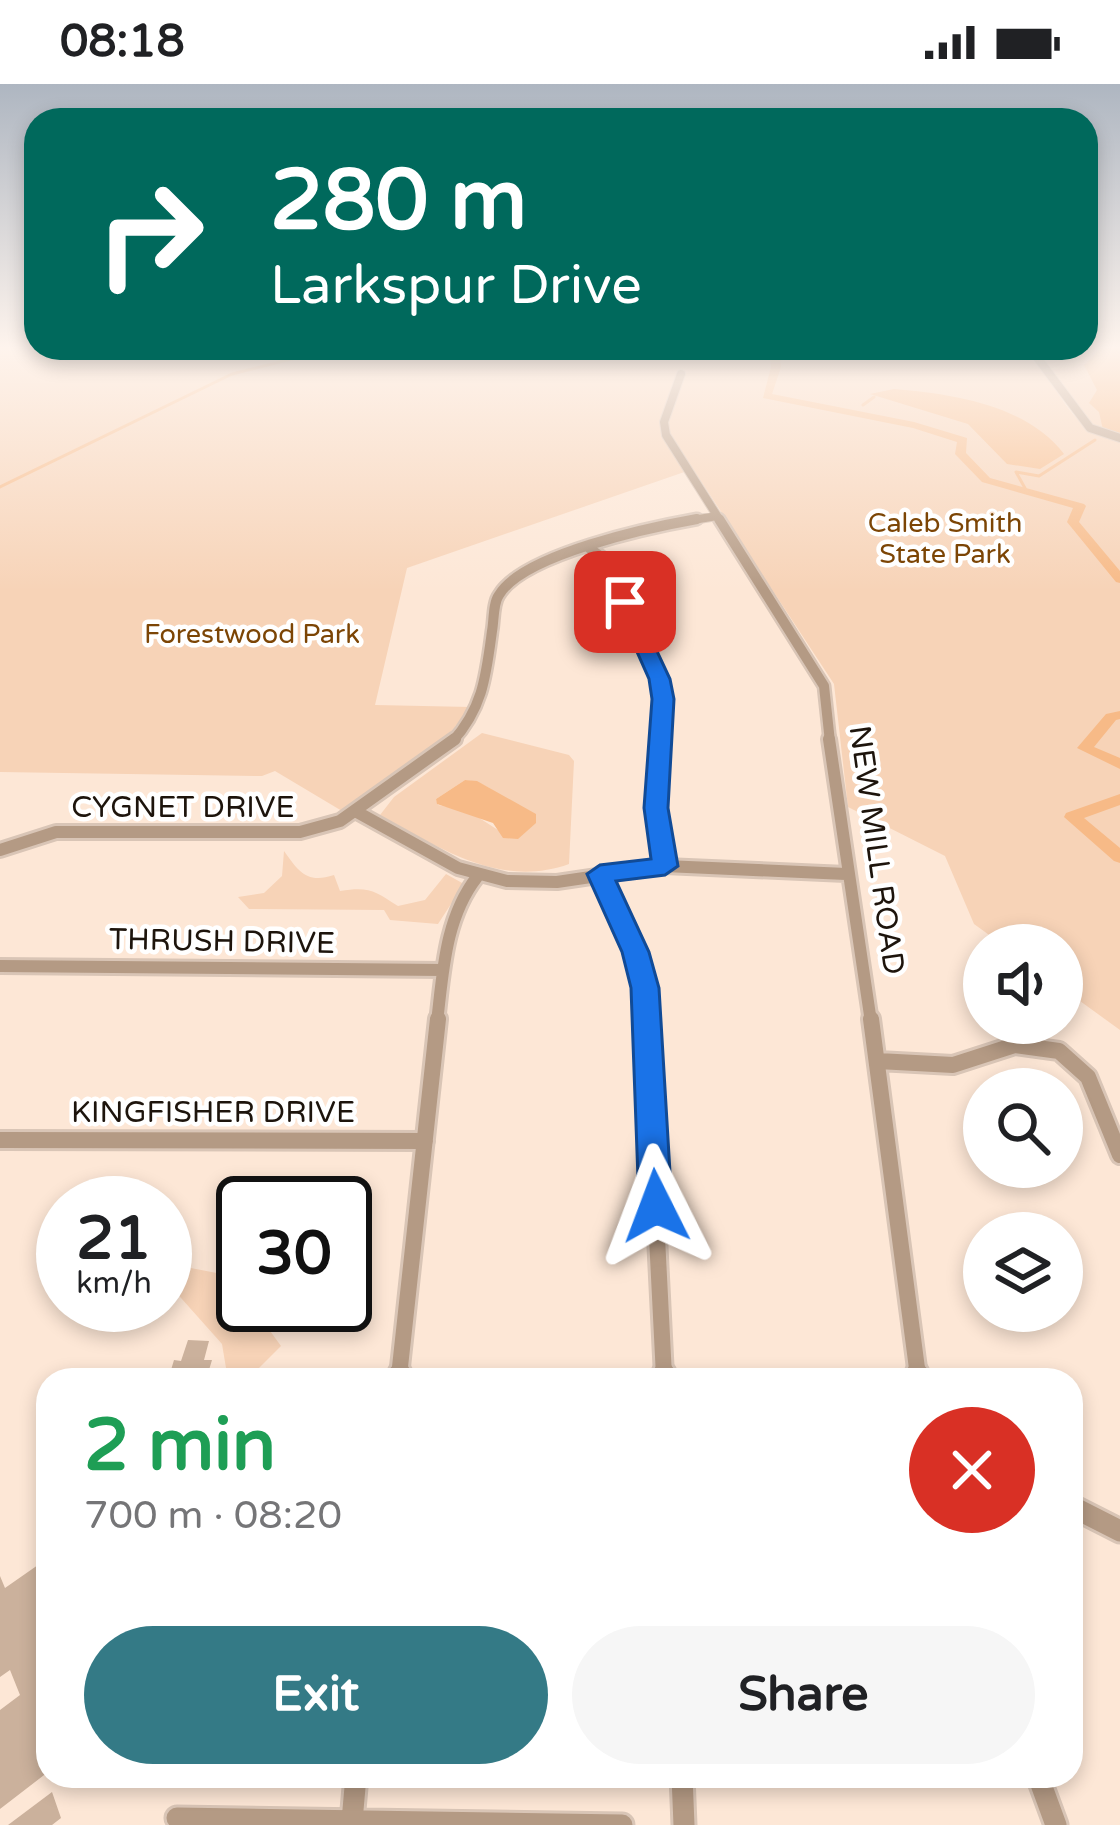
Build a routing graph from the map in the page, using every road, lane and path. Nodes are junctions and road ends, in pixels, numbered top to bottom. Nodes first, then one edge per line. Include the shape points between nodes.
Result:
1 (666, 428) edge
2 (1091, 428) edge
3 (1120, 438) edge
4 (717, 517) junction
5 (590, 548) junction
6 (356, 812) junction
7 (0, 850) edge
8 (665, 866) junction
9 (600, 874) junction
10 (846, 874) junction
11 (477, 877) junction
12 (0, 966) edge
13 (442, 970) junction
14 (878, 1060) junction
15 (0, 1140) edge
16 (425, 1141) junction
17 (1120, 1155) edge
18 (400, 1368) edge
19 (663, 1368) edge
20 (916, 1368) edge
21 (1083, 1512) edge
22 (1120, 1531) edge
23 (355, 1788) edge
24 (683, 1788) edge
25 (1043, 1788) edge
26 (177, 1818) dead end
27 (352, 1821) junction
28 (622, 1825) edge
29 (685, 1825) edge
30 (1056, 1825) edge

1 - 4 street, NEW MILL ROAD
2 - 3 street
4 - 5 street, CYGNET DRIVE via 659,524
4 - 10 street, NEW MILL ROAD via 824,686
5 - 6 street, CYGNET DRIVE via 505,585 473,718
5 - 8 street via 606,560 659,679 656,808
6 - 7 street, CYGNET DRIVE via 300,832 78,830
6 - 11 street
8 - 9 street
8 - 10 street
9 - 11 street via 539,884
9 - 19 street via 645,988
10 - 14 street, NEW MILL ROAD
11 - 13 street
12 - 13 street, THRUSH DRIVE
13 - 16 street
14 - 17 street via 964,1064 1011,1045 1062,1054 1104,1096
14 - 20 street, NEW MILL ROAD
15 - 16 street, KINGFISHER DRIVE
16 - 18 street
21 - 22 street
23 - 27 street
24 - 29 street
25 - 30 street
26 - 27 street
27 - 28 street

